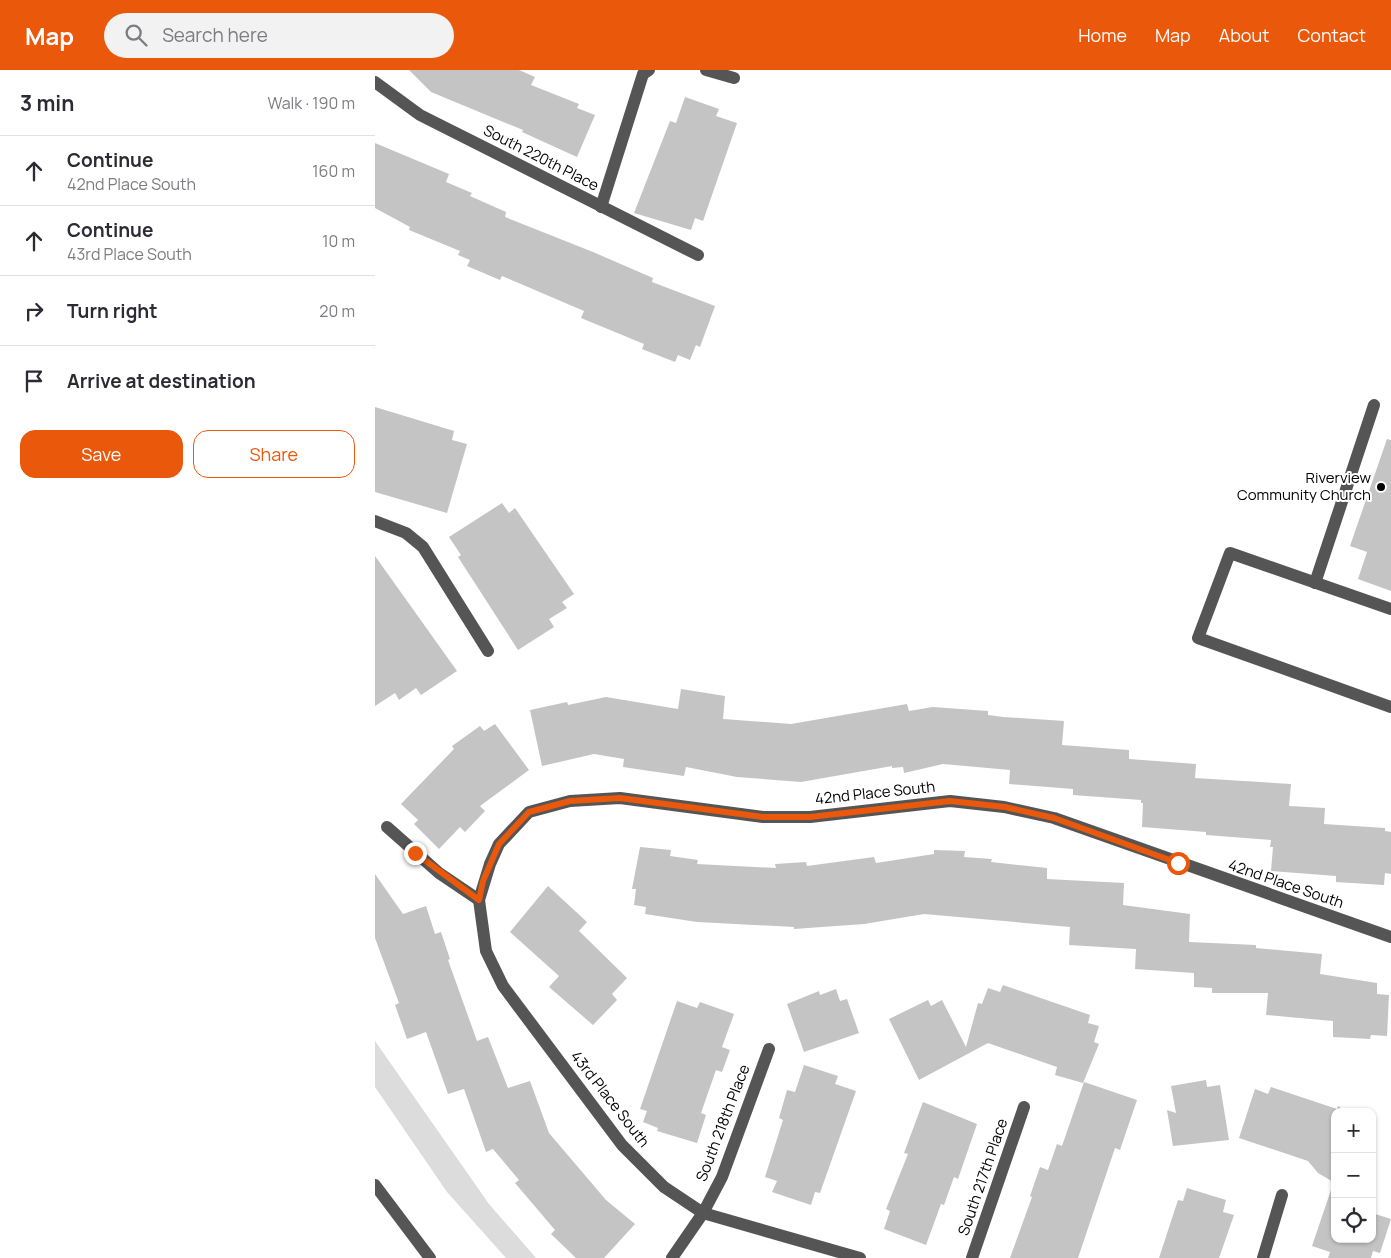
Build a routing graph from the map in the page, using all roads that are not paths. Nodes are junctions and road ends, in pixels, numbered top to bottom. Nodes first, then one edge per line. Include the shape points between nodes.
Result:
1 (649, 70) edge
2 (706, 70) edge
3 (734, 78) dead end
4 (375, 82) edge
5 (601, 207) junction
6 (698, 255) dead end
7 (1375, 405) dead end
8 (375, 521) edge
9 (1315, 583) junction
10 (1391, 609) edge
11 (488, 651) dead end
12 (1391, 707) edge
13 (387, 827) dead end
14 (490, 864) joint
15 (479, 900) junction
16 (1391, 938) edge
17 (769, 1049) dead end
18 (1024, 1107) dead end
19 (375, 1185) edge
20 (1282, 1195) dead end
21 (703, 1213) junction
22 (430, 1258) edge
23 (672, 1258) edge
24 (860, 1258) edge
25 (972, 1258) edge
26 (1263, 1258) edge

1 - 5 street via 643,74
2 - 3 street
4 - 5 street, South 220th Place via 420,115
5 - 6 street, South 220th Place
7 - 9 street
8 - 11 street via 407,533 423,547
9 - 10 street
9 - 12 street via 1230,553 1198,638
13 - 15 street via 439,873
14 - 15 street, 43rd Place South
14 - 16 street, 42nd Place South via 499,844 529,812 570,801 620,798 763,817 810,817 950,801 1005,807 1054,818
15 - 21 street, 43rd Place South via 485,951 503,986 622,1146 664,1187
17 - 21 street, South 218th Place via 722,1176
18 - 25 street, South 217th Place
19 - 22 street
20 - 26 street
21 - 23 street, South 218th Place
21 - 24 street, 43rd Place South

